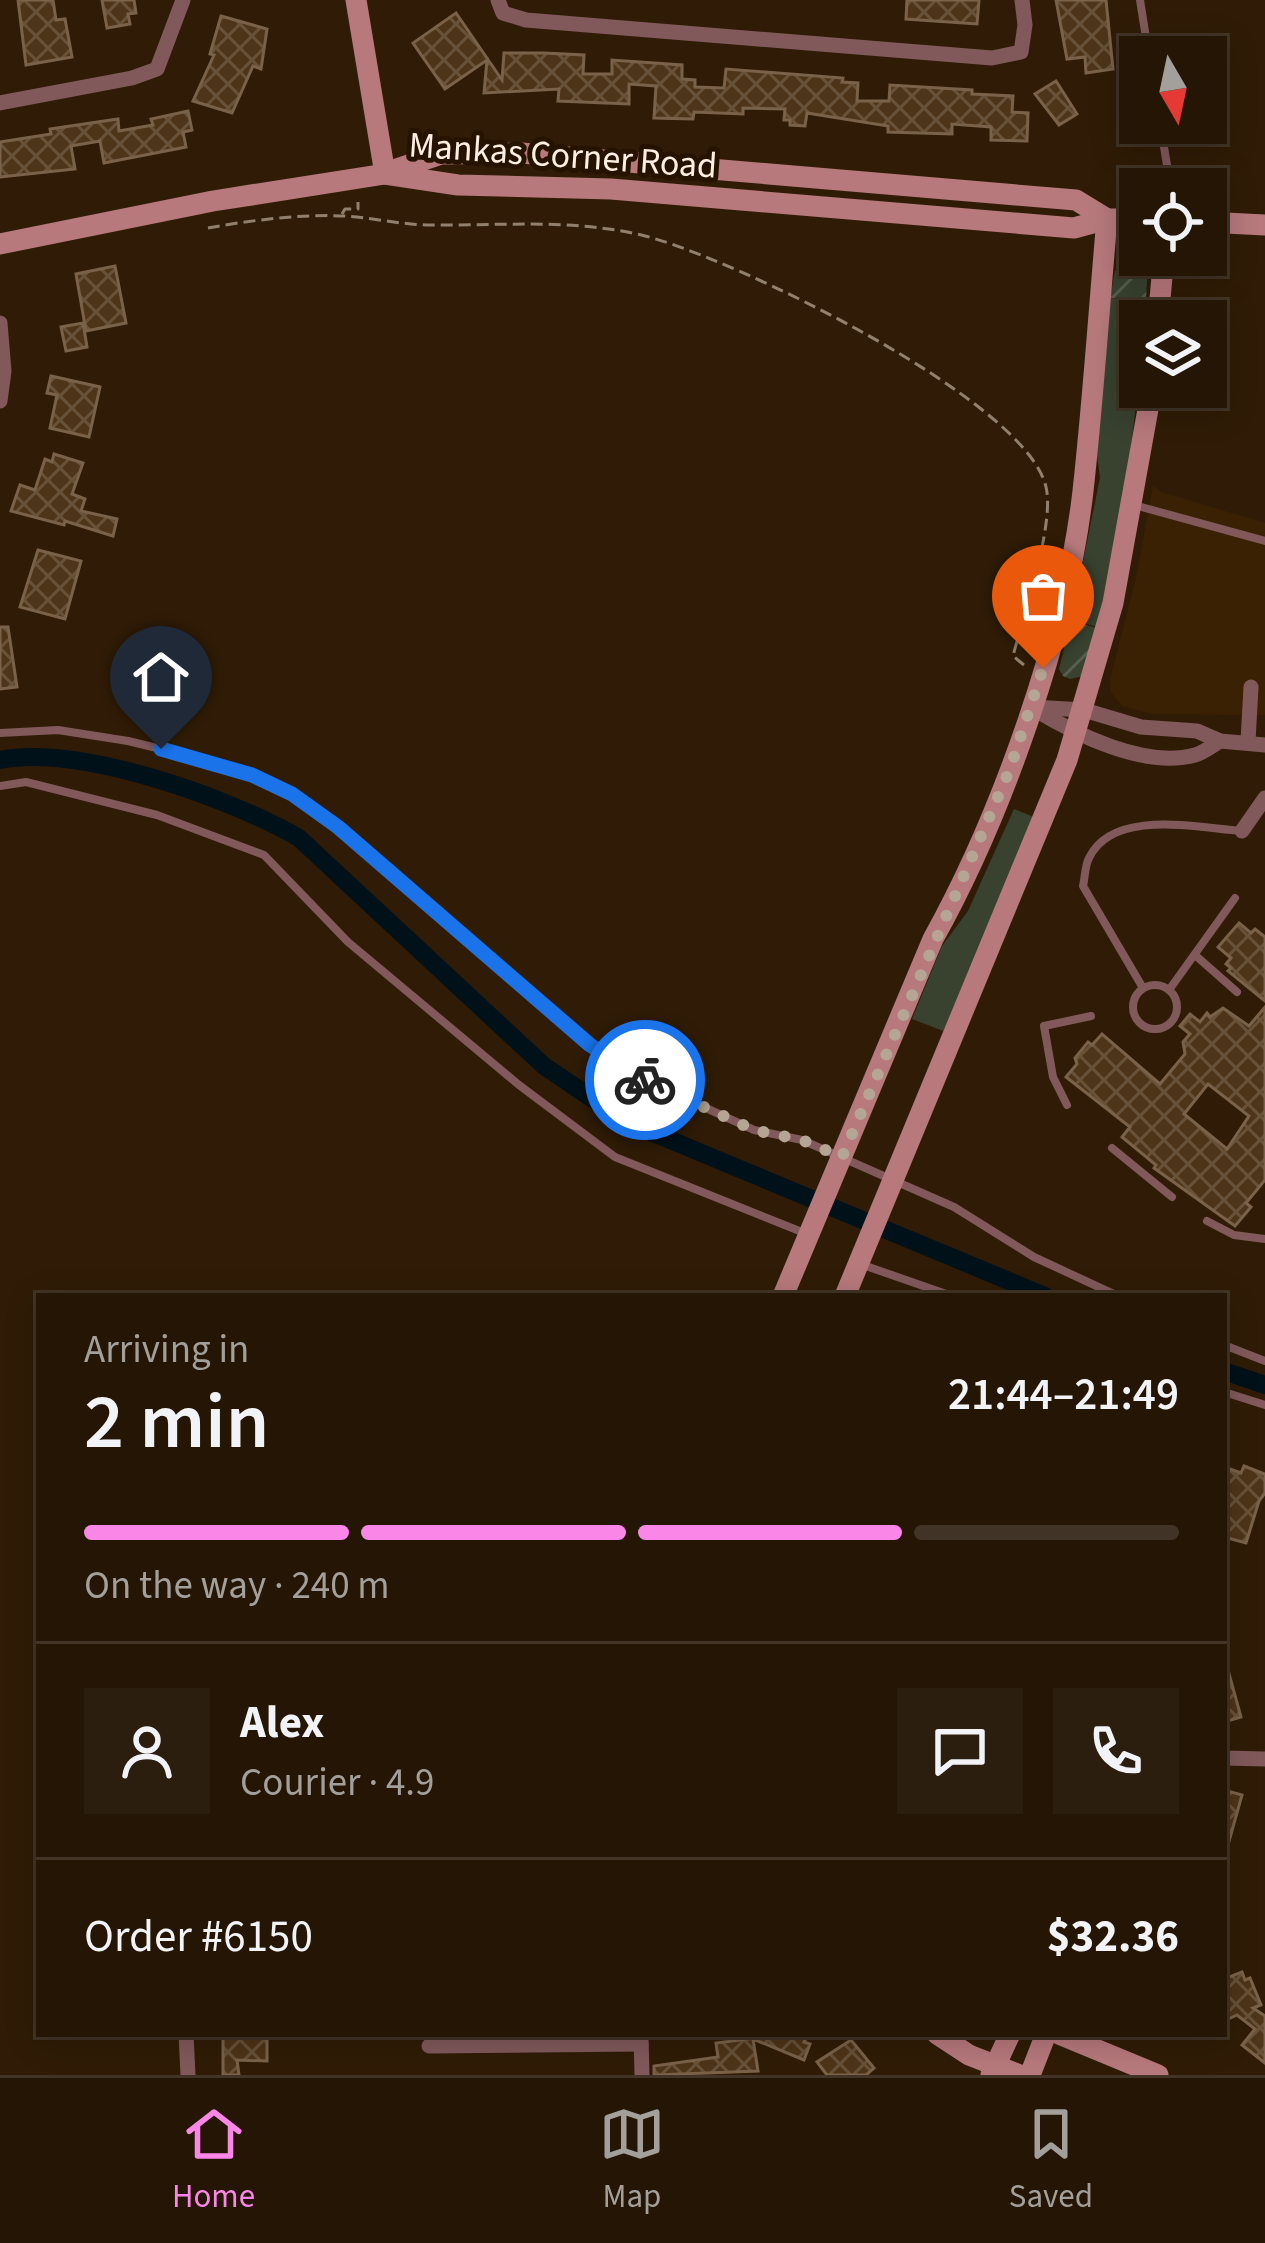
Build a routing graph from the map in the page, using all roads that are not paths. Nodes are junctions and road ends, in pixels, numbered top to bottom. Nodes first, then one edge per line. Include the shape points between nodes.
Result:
1 (183, 0) edge
2 (356, 0) edge
3 (497, 0) edge
4 (1022, 0) edge
5 (1140, 0) edge
6 (1146, 36) edge
7 (0, 103) edge
8 (385, 174) junction
9 (1106, 219) junction
10 (1119, 219) edge
11 (1227, 223) edge
12 (1265, 225) edge
13 (0, 244) edge
14 (0, 323) edge
15 (0, 400) edge
16 (1148, 408) edge
17 (1132, 505) junction
18 (1265, 542) edge
19 (1251, 687) dead end
20 (1032, 707) junction
21 (1084, 710) junction
22 (0, 733) edge
23 (1076, 735) junction
24 (1220, 742) junction
25 (1256, 743) edge
26 (0, 786) edge
27 (1265, 798) edge
28 (1265, 828) edge
29 (1243, 832) junction
30 (1235, 898) dead end
31 (1195, 956) junction
32 (1143, 988) junction
33 (1169, 990) junction
34 (1237, 992) dead end
35 (1091, 1016) dead end
36 (1067, 1105) dead end
37 (1112, 1148) dead end
38 (839, 1164) junction
39 (891, 1188) junction
40 (1172, 1198) dead end
41 (1207, 1221) dead end
42 (810, 1232) junction
43 (1265, 1239) edge
44 (862, 1256) junction
45 (784, 1293) edge
46 (846, 1293) edge
47 (945, 1293) edge
48 (1112, 1293) edge
49 (1227, 1346) edge
50 (1265, 1361) edge
51 (1227, 1393) edge
52 (1265, 1405) edge
53 (1227, 1758) edge
54 (1265, 1759) edge
55 (186, 2037) edge
56 (942, 2037) edge
57 (1009, 2037) edge
58 (1045, 2037) edge
59 (1066, 2037) edge
60 (641, 2039) edge
61 (429, 2046) dead end
62 (994, 2071) edge
63 (188, 2075) edge
64 (641, 2075) edge
65 (1020, 2075) edge
66 (1030, 2075) edge
67 (1158, 2075) edge

1 - 7 street via 157,70
2 - 8 street
3 - 4 street via 502,13 526,20 992,58 1021,52
5 - 6 lane
8 - 9 street, Mankas Corner Road via 1074,228
8 - 9 street, Mankas Corner Road via 441,154 571,155 1076,200
8 - 13 street
9 - 10 street, Mankas Corner Road
9 - 20 street via 1083,492
11 - 12 street
14 - 15 street
16 - 17 street
17 - 18 lane
17 - 21 street
19 - 25 street
20 - 21 street
20 - 23 street
20 - 38 street
21 - 23 street
21 - 24 street via 1141,727 1197,730
22 - 38 lane via 58,730 128,741 292,794 590,1045 646,1081
23 - 24 street via 1167,757
23 - 39 street
24 - 25 street
26 - 42 lane via 26,782 157,815 264,855 348,942 615,1157
27 - 29 street
28 - 29 street
29 - 32 lane via 1126,829 1089,856 1083,886
30 - 31 lane
31 - 33 lane
31 - 34 lane
32 - 33 lane
32 - 33 lane via 1133,1015 1150,1029 1175,1017
35 - 36 lane via 1044,1026
37 - 40 lane
38 - 39 lane
38 - 42 street
39 - 44 street
39 - 48 lane via 954,1207
41 - 43 lane
42 - 45 street
44 - 46 street
44 - 47 lane
49 - 50 lane
51 - 52 lane
53 - 54 street
55 - 63 street
56 - 62 street
57 - 62 street
58 - 66 street
59 - 67 street
60 - 61 street
60 - 64 street
62 - 65 street

